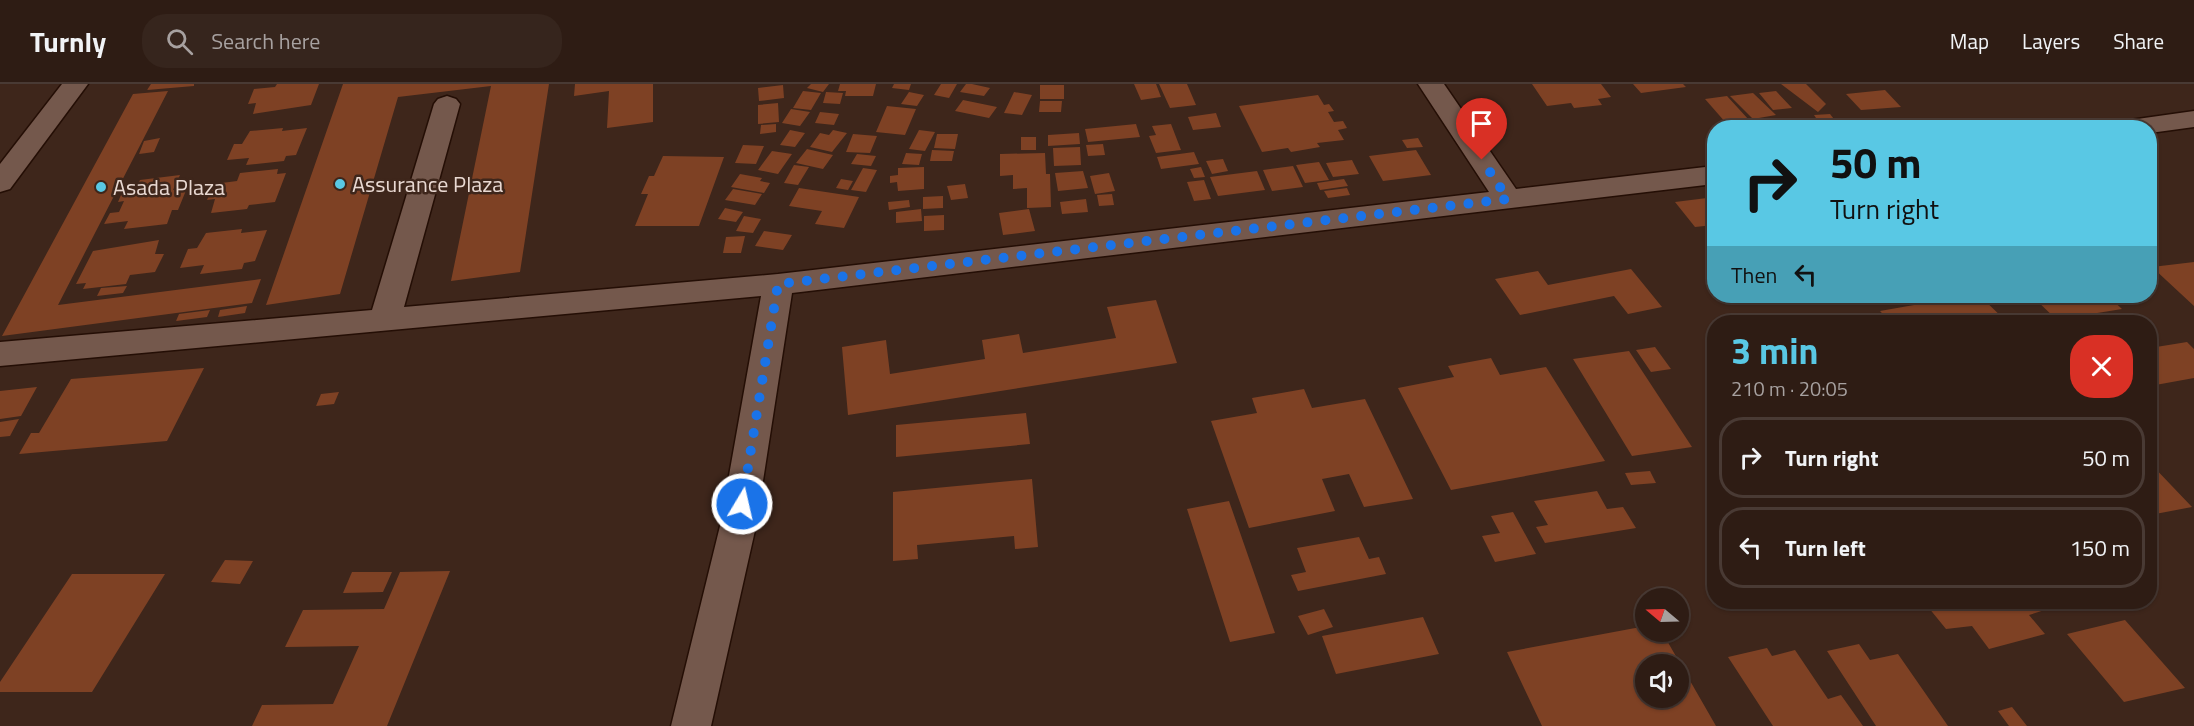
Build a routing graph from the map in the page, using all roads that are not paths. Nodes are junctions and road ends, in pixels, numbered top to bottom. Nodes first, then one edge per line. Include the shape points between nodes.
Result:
1 (56, 84) edge
2 (75, 84) edge
3 (1431, 84) edge
4 (447, 104) dead end
5 (2194, 119) edge
6 (2157, 124) edge
7 (0, 153) edge
8 (1707, 176) edge
9 (0, 183) edge
10 (1508, 199) junction
11 (778, 284) junction
12 (385, 318) junction
13 (0, 354) edge
14 (691, 726) edge

1 - 7 street
2 - 9 street
3 - 10 street
4 - 12 street
5 - 6 street
8 - 10 street
10 - 11 street
11 - 12 street
11 - 14 street via 738,526
12 - 13 street

